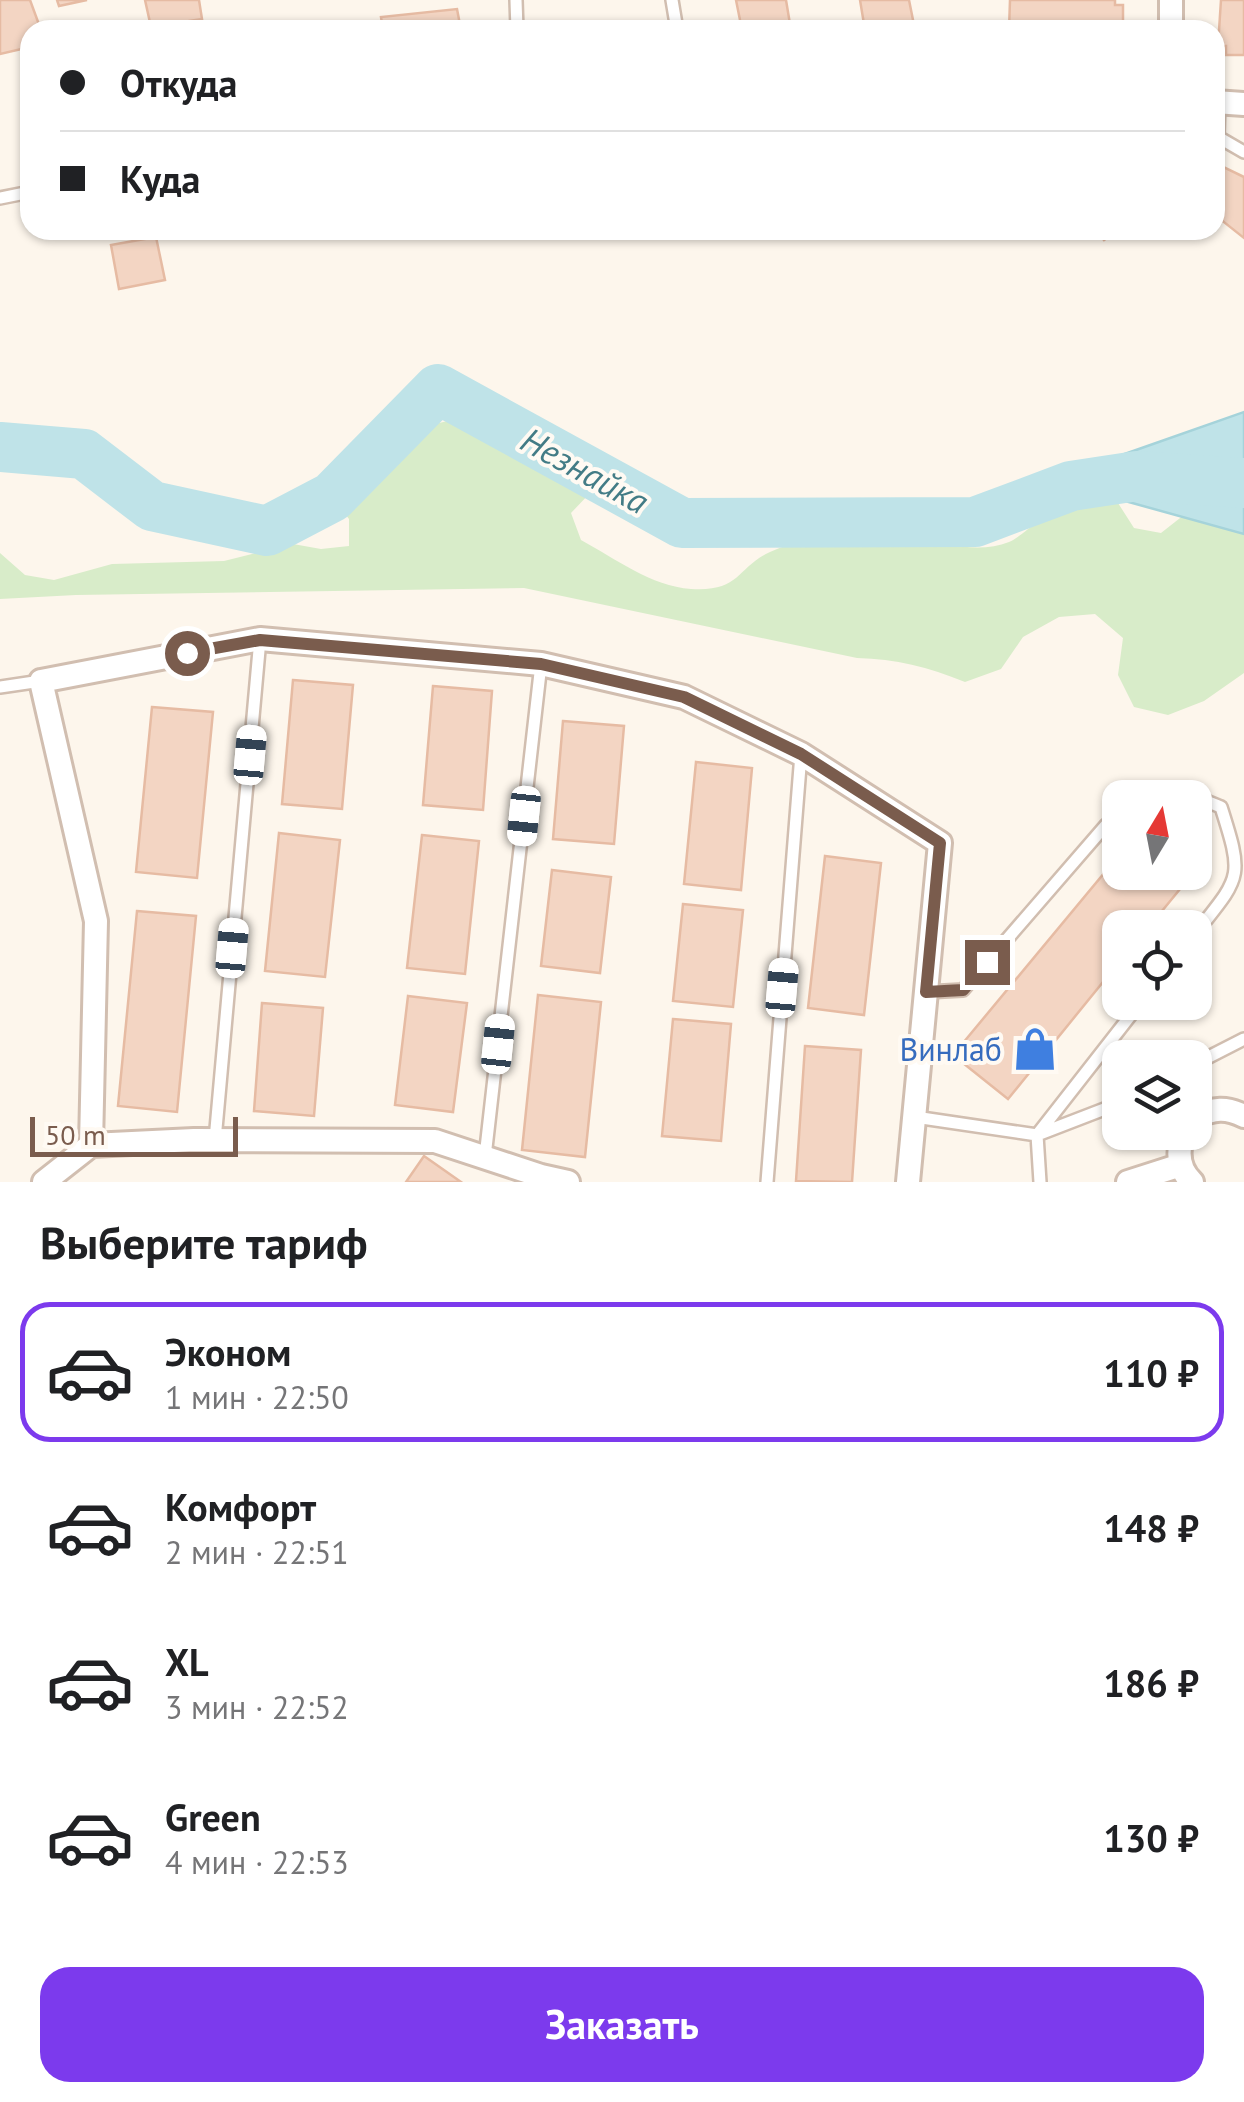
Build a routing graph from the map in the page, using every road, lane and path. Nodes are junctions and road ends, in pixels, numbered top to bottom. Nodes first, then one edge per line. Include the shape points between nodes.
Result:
1 (260, 640) junction
2 (541, 664) junction
3 (41, 681) junction
4 (0, 688) edge
5 (801, 754) junction
6 (1212, 803) edge
7 (1102, 830) edge
8 (1212, 912) edge
9 (926, 992) junction
10 (1127, 1020) edge
11 (1244, 1039) edge
12 (1212, 1055) edge
13 (1102, 1110) edge
14 (1212, 1110) edge
15 (1244, 1116) edge
16 (915, 1117) junction
17 (1037, 1135) junction
18 (215, 1140) junction
19 (91, 1145) junction
20 (485, 1157) junction
21 (1186, 1174) edge
22 (537, 1179) edge
23 (44, 1182) edge
24 (568, 1182) edge
25 (766, 1182) edge
26 (908, 1182) edge
27 (1040, 1182) edge
28 (1128, 1182) edge

1 - 2 street
1 - 3 street
1 - 18 lane
2 - 5 street via 684,697
2 - 20 lane
3 - 4 lane
3 - 19 street via 96,921
5 - 9 street via 940,843
5 - 25 lane
6 - 8 lane via 1222,807 1241,848 1240,877
7 - 9 lane via 963,990
9 - 16 street
10 - 17 lane
11 - 12 lane
13 - 17 lane
14 - 15 street
16 - 17 lane
16 - 26 street
17 - 27 lane
18 - 19 street
18 - 20 street via 435,1140
19 - 23 street
20 - 22 street
21 - 28 street
22 - 24 street

